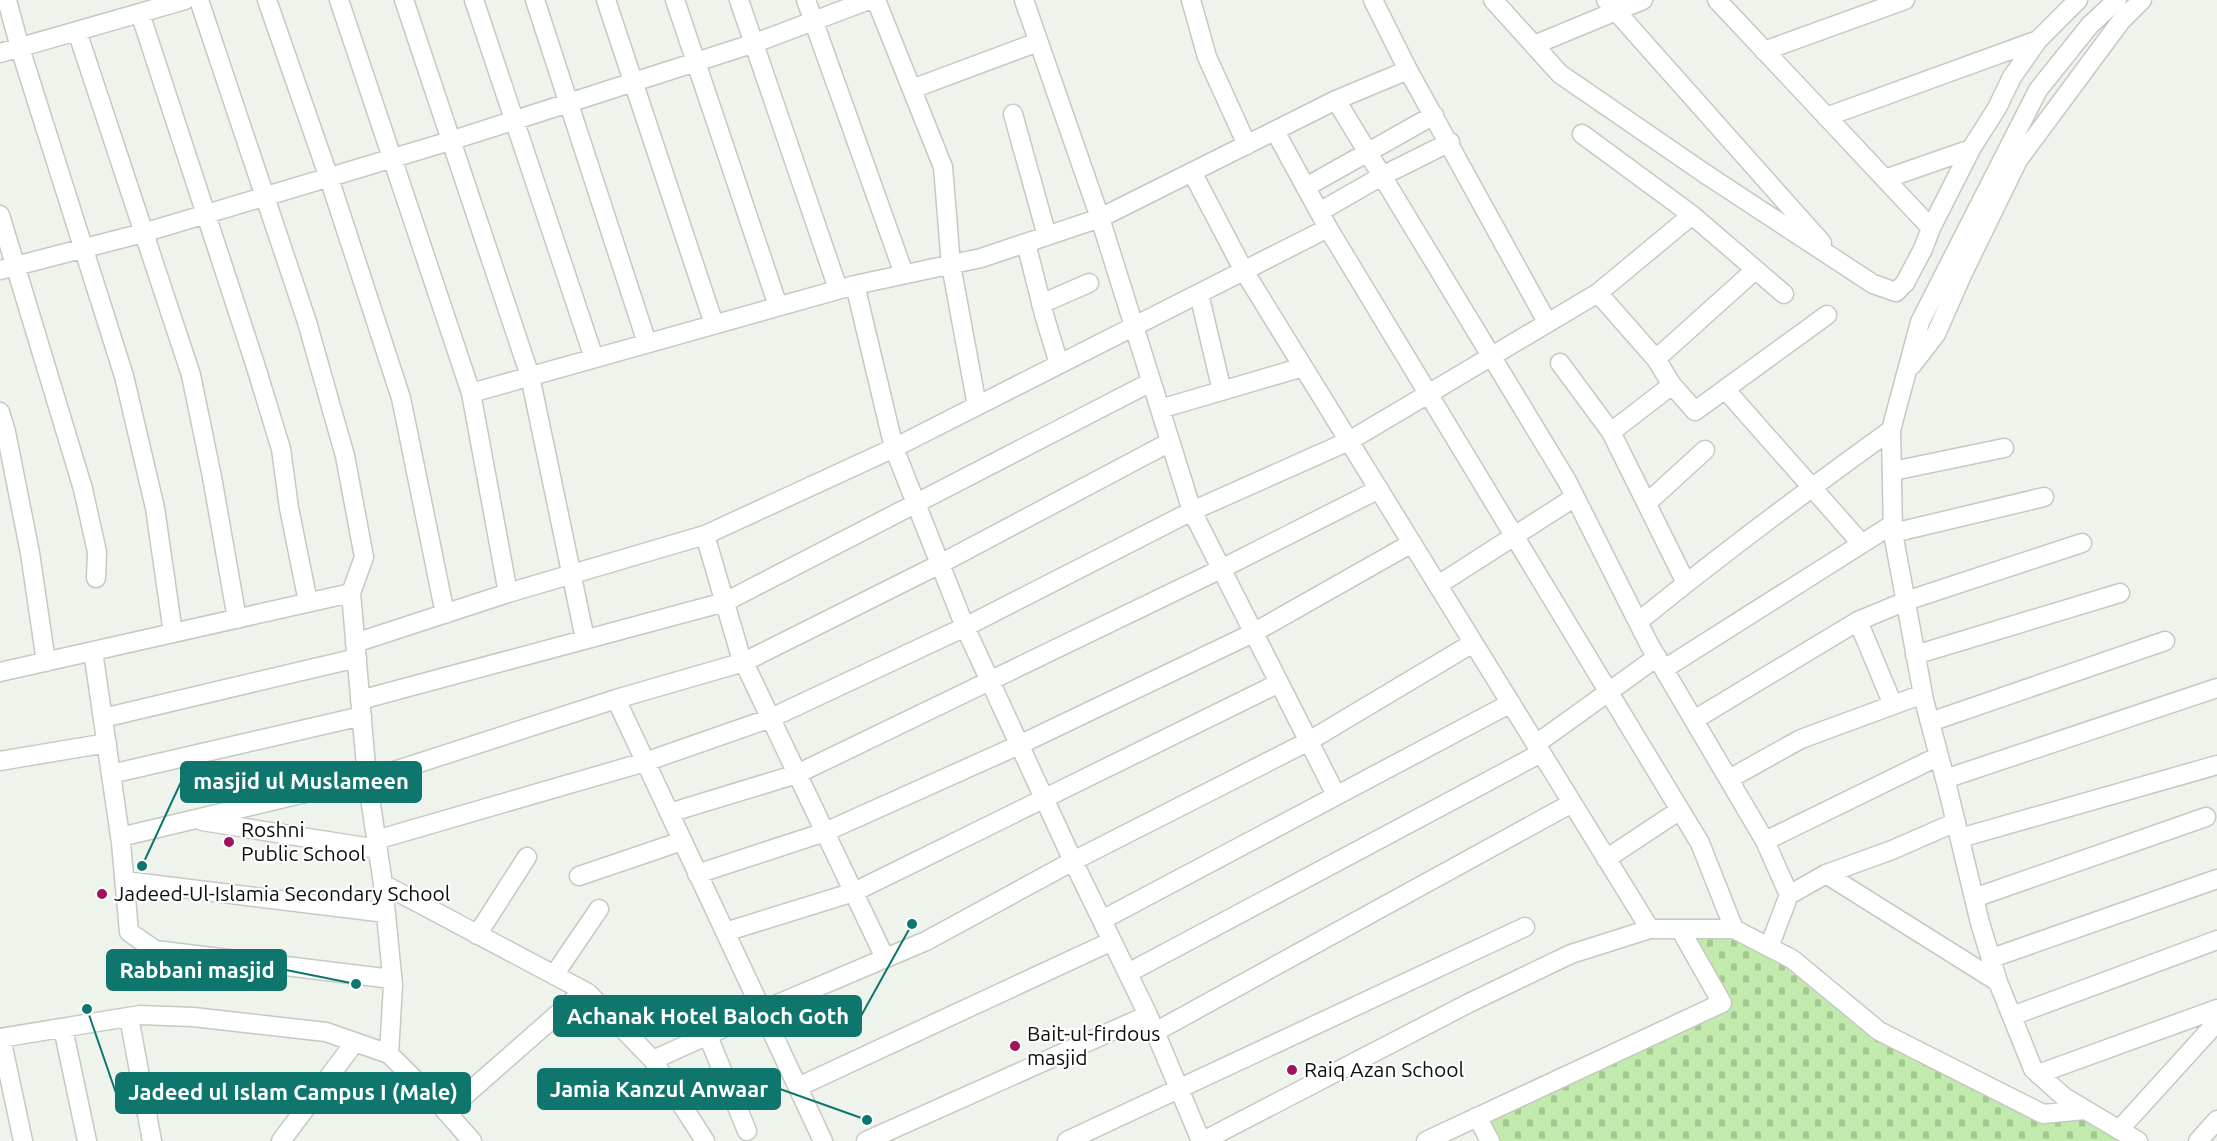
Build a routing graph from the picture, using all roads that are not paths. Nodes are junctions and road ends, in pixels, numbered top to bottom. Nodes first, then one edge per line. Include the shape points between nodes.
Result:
1 (7, 0) edge
2 (185, 0) edge
3 (199, 0) edge
4 (267, 0) edge
5 (339, 0) edge
6 (404, 0) edge
7 (474, 0) edge
8 (535, 0) edge
9 (606, 0) edge
10 (675, 0) edge
11 (739, 0) edge
12 (806, 0) edge
13 (869, 0) edge
14 (876, 0) edge
15 (1024, 0) edge
16 (1191, 0) edge
17 (1372, 0) edge
18 (1493, 0) edge
19 (1642, 0) edge
20 (1717, 0) edge
21 (1905, 0) edge
22 (2078, 0) edge
23 (2117, 0) edge
24 (2142, 0) edge
25 (1611, 5) edge
26 (140, 13) junction
27 (813, 21) junction
28 (77, 31) junction
29 (2038, 40) junction
30 (1038, 42) junction
31 (754, 43) junction
32 (1534, 45) junction
33 (20, 48) junction
34 (1764, 51) junction
35 (0, 53) edge
36 (696, 62) junction
37 (1408, 70) junction
38 (634, 82) junction
39 (912, 89) junction
40 (1336, 100) junction
41 (568, 103) junction
42 (1014, 114) dead end
43 (1434, 115) junction
44 (1826, 117) junction
45 (514, 121) junction
46 (1275, 131) junction
47 (1582, 134) dead end
48 (450, 141) junction
49 (1449, 142) junction
50 (1247, 144) junction
51 (1971, 149) junction
52 (1368, 152) junction
53 (392, 159) junction
54 (1192, 172) junction
55 (1382, 176) junction
56 (329, 177) junction
57 (1885, 178) junction
58 (1306, 187) junction
59 (265, 196) junction
60 (205, 214) junction
61 (0, 215) edge
62 (1692, 215) junction
63 (1100, 218) junction
64 (1324, 220) junction
65 (1931, 228) junction
66 (143, 233) junction
67 (1047, 236) junction
68 (1026, 243) junction
69 (83, 248) junction
70 (1839, 262) junction
71 (951, 265) junction
72 (7, 268) edge
73 (1755, 270) junction
74 (1244, 271) junction
75 (904, 274) junction
76 (1089, 284) dead end
77 (847, 287) junction
78 (1598, 293) junction
79 (1199, 294) junction
80 (1784, 294) dead end
81 (1041, 304) junction
82 (778, 306) junction
83 (1827, 315) dead end
84 (1547, 322) junction
85 (714, 324) junction
86 (1134, 327) junction
87 (647, 343) junction
88 (1491, 356) junction
89 (594, 358) junction
90 (1656, 359) junction
91 (1560, 363) dead end
92 (1059, 364) junction
93 (1303, 367) junction
94 (1907, 372) junction
95 (530, 376) junction
96 (1151, 382) junction
97 (1672, 385) junction
98 (1725, 389) junction
99 (1222, 391) junction
100 (471, 393) junction
101 (1428, 393) junction
102 (977, 406) junction
103 (1160, 409) junction
104 (0, 412) edge
105 (1891, 430) junction
106 (1611, 432) junction
107 (1349, 441) junction
108 (1170, 442) junction
109 (894, 448) junction
110 (2004, 448) dead end
111 (1705, 450) dead end
112 (1893, 471) junction
113 (1812, 487) junction
114 (1379, 489) junction
115 (1575, 497) junction
116 (2044, 497) dead end
117 (916, 503) junction
118 (1647, 503) junction
119 (1192, 511) junction
120 (1893, 528) junction
121 (705, 535) junction
122 (1514, 536) junction
123 (1412, 543) junction
124 (1861, 543) junction
125 (2082, 543) dead end
126 (940, 564) junction
127 (1221, 570) junction
128 (570, 575) junction
129 (96, 578) dead end
130 (1686, 583) junction
131 (1437, 585) junction
132 (351, 593) junction
133 (508, 593) junction
134 (2120, 593) dead end
135 (1906, 601) junction
136 (308, 602) junction
137 (725, 602) junction
138 (445, 614) junction
139 (237, 618) junction
140 (1858, 621) junction
141 (1638, 622) junction
142 (964, 627) junction
143 (173, 633) junction
144 (1254, 633) junction
145 (585, 639) junction
146 (2165, 641) dead end
147 (1473, 643) junction
148 (93, 651) junction
149 (356, 651) junction
150 (1916, 655) junction
151 (46, 662) junction
152 (744, 662) junction
153 (1660, 663) junction
154 (0, 672) edge
155 (989, 680) junction
156 (1279, 683) junction
157 (2217, 688) edge
158 (1608, 692) junction
159 (1923, 694) junction
160 (616, 699) junction
161 (1510, 703) junction
162 (1893, 705) junction
163 (361, 708) junction
164 (103, 718) junction
165 (771, 718) junction
166 (1694, 720) junction
167 (1930, 722) junction
168 (1309, 741) junction
169 (106, 743) junction
170 (1019, 745) junction
171 (1539, 749) junction
172 (1939, 756) junction
173 (0, 761) edge
174 (645, 762) junction
175 (2217, 765) edge
176 (111, 774) junction
177 (797, 774) junction
178 (368, 778) junction
179 (1729, 779) junction
180 (1945, 779) junction
181 (1336, 795) junction
182 (1044, 798) junction
183 (1572, 803) junction
184 (1680, 810) junction
185 (669, 813) junction
186 (2206, 817) dead end
187 (193, 820) junction
188 (1958, 830) junction
189 (825, 832) junction
190 (120, 837) junction
191 (682, 841) junction
192 (1765, 841) junction
193 (377, 845) junction
194 (528, 857) dead end
195 (1606, 859) junction
196 (1073, 861) junction
197 (698, 874) junction
198 (1827, 874) junction
199 (579, 876) dead end
200 (2217, 879) edge
201 (125, 881) junction
202 (383, 884) junction
203 (854, 892) junction
204 (1789, 895) junction
205 (1974, 898) junction
206 (599, 909) dead end
207 (386, 913) junction
208 (1102, 920) junction
209 (1525, 927) dead end
210 (1650, 929) junction
211 (1680, 929) junction
212 (1734, 929) junction
213 (725, 932) junction
214 (477, 935) junction
215 (2217, 940) edge
216 (1112, 941) junction
217 (1769, 947) junction
218 (885, 958) junction
219 (1992, 958) junction
220 (1128, 973) junction
221 (554, 975) junction
222 (392, 979) junction
223 (1998, 982) junction
224 (584, 991) junction
225 (2217, 1009) edge
226 (761, 1011) junction
227 (1148, 1015) junction
228 (2012, 1016) junction
229 (129, 1017) junction
230 (2217, 1022) edge
231 (63, 1028) junction
232 (1155, 1032) junction
233 (708, 1035) junction
234 (0, 1038) edge
235 (355, 1042) junction
236 (389, 1054) junction
237 (653, 1060) junction
238 (2038, 1074) junction
239 (798, 1088) junction
240 (1179, 1088) junction
241 (2084, 1110) junction
242 (446, 1112) junction
243 (1477, 1117) junction
244 (2217, 1120) edge
245 (747, 1131) dead end
246 (2120, 1131) junction
247 (23, 1141) edge
248 (87, 1141) edge
249 (152, 1141) edge
250 (281, 1141) edge
251 (472, 1141) edge
252 (705, 1141) edge
253 (823, 1141) edge
254 (866, 1141) edge
255 (1067, 1141) edge
256 (1202, 1141) edge
257 (1426, 1141) edge
258 (1490, 1141) edge
259 (2138, 1141) edge
260 (2198, 1141) edge

1 - 33 street
2 - 26 street
3 - 59 street
4 - 56 street
5 - 53 street
6 - 48 street
7 - 45 street
8 - 41 street
9 - 38 street
10 - 36 street
11 - 31 street
12 - 27 street
13 - 27 street
14 - 39 street
15 - 30 street
16 - 50 street via 1207,57
17 - 37 street
18 - 32 street
19 - 25 street
20 - 34 street
21 - 34 street
22 - 29 street
23 - 94 street via 2090,26 2038,90 1920,321
24 - 94 street via 2121,21 2018,160 1936,334
25 - 32 street
25 - 70 street
26 - 28 street
26 - 60 street
27 - 31 street
27 - 75 street
28 - 33 street
28 - 66 street
29 - 44 street
29 - 51 street
30 - 39 street
30 - 63 street
31 - 36 street
31 - 77 street
32 - 70 street via 1560,74
33 - 35 street
33 - 69 street
34 - 44 street
36 - 38 street
36 - 82 street
37 - 40 street
37 - 43 street
38 - 41 street
38 - 85 street
39 - 71 street via 943,167
40 - 46 street
40 - 52 street
41 - 45 street
41 - 87 street
42 - 67 street
43 - 49 street
43 - 52 street
44 - 57 street
45 - 48 street
45 - 89 street
46 - 50 street
46 - 58 street
47 - 62 street
48 - 53 street
48 - 95 street
49 - 55 street
49 - 84 street
50 - 54 street
51 - 57 street
51 - 65 street
52 - 55 street
52 - 58 street
53 - 56 street
53 - 100 street
54 - 63 street
54 - 74 street
55 - 64 street
55 - 88 street
56 - 59 street
56 - 138 street via 401,398
57 - 65 street
58 - 64 street
59 - 60 street
59 - 132 street via 307,322 345,456 364,557
60 - 66 street
60 - 136 street via 281,450
61 - 72 street
62 - 73 street
62 - 78 street
63 - 67 street
63 - 86 street
64 - 74 street
64 - 101 street
65 - 70 street via 1905,283 1896,292 1873,284
66 - 69 street
66 - 139 street via 191,375
67 - 68 street
68 - 71 street
68 - 81 street
69 - 72 street
69 - 143 street via 124,376 150,486
71 - 75 street
71 - 102 street
72 - 129 street via 83,489 97,552
73 - 80 street
73 - 90 street
74 - 79 street
74 - 93 street
75 - 77 street
76 - 81 street
77 - 82 street
77 - 109 street
78 - 84 street
78 - 90 street
79 - 86 street
79 - 99 street
81 - 92 street
82 - 85 street
83 - 98 street
84 - 88 street
85 - 87 street
86 - 92 street
86 - 96 street
87 - 89 street
88 - 101 street
88 - 115 street
89 - 95 street
90 - 97 street
91 - 106 street
92 - 102 street
93 - 99 street
93 - 107 street
94 - 105 street
95 - 100 street
95 - 128 street
96 - 103 street
96 - 117 street
97 - 98 street via 1695,411
97 - 106 street
98 - 113 street
99 - 103 street
100 - 133 street
101 - 107 street
101 - 122 street
102 - 109 street
103 - 108 street
104 - 151 street via 30,553
105 - 112 street
105 - 113 street
106 - 118 street
107 - 114 street
107 - 119 street
108 - 119 street
108 - 126 street
109 - 117 street
109 - 121 street
110 - 112 street
111 - 118 street
112 - 120 street
113 - 124 street
113 - 130 street
114 - 123 street
114 - 127 street
115 - 122 street
115 - 141 street
116 - 120 street
117 - 126 street
117 - 137 street
118 - 130 street
119 - 127 street
119 - 142 street
120 - 124 street
120 - 135 street
121 - 128 street
121 - 137 street
122 - 131 street
122 - 158 street
123 - 131 street
123 - 144 street
124 - 153 street
125 - 135 street
126 - 142 street
126 - 152 street
127 - 144 street
127 - 155 street
128 - 133 street
128 - 145 street
130 - 141 street
131 - 147 street
132 - 136 street
132 - 149 street
133 - 138 street
134 - 150 street
135 - 140 street
135 - 150 street
136 - 139 street
137 - 145 street
137 - 152 street
138 - 149 street
139 - 143 street
140 - 162 street
140 - 166 street
141 - 153 street
142 - 155 street
142 - 165 street
143 - 148 street
144 - 156 street
144 - 170 street
145 - 163 street
146 - 167 street
147 - 161 street
147 - 168 street
148 - 151 street
148 - 164 street
149 - 163 street
149 - 164 street
150 - 159 street
151 - 154 street
152 - 160 street
152 - 165 street
153 - 158 street
153 - 166 street
155 - 170 street
155 - 177 street
156 - 168 street
156 - 182 street
157 - 180 street
158 - 171 street
158 - 184 street
159 - 162 street
159 - 167 street
160 - 174 street
160 - 178 street
161 - 171 street
161 - 181 street
162 - 179 street via 1802,739
163 - 176 street
163 - 178 street
164 - 169 street
165 - 174 street
165 - 177 street
166 - 179 street
167 - 172 street
168 - 181 street
168 - 196 street
169 - 173 street
169 - 176 street
170 - 182 street
170 - 189 street
171 - 183 street
171 - 220 street
172 - 180 street
172 - 192 street
174 - 185 street
174 - 193 street
175 - 188 street
176 - 190 street
177 - 185 street
177 - 189 street
178 - 187 street
178 - 193 street
179 - 192 street
180 - 188 street
181 - 208 street
182 - 196 street
182 - 203 street
183 - 195 street
183 - 232 street
184 - 195 street
184 - 212 street via 1700,843
185 - 191 street
186 - 205 street
187 - 190 street
187 - 193 street
188 - 198 street
188 - 205 street
189 - 197 street
189 - 203 street
190 - 201 street
191 - 197 street
191 - 199 street
192 - 204 street
193 - 202 street
194 - 214 street
195 - 210 street
196 - 208 street
196 - 218 street via 926,941
197 - 213 street
198 - 204 street
198 - 223 street
200 - 219 street
201 - 207 street
201 - 222 street via 129,932 155,950
202 - 207 street
202 - 214 street
203 - 213 street
203 - 218 street
204 - 217 street
205 - 219 street
206 - 221 street
207 - 222 street
208 - 216 street
209 - 240 street
210 - 211 street
210 - 256 street via 1571,954
211 - 212 street
211 - 243 street via 1722,1003
212 - 217 street
213 - 226 street
214 - 221 street
215 - 228 street
216 - 220 street
216 - 239 street
217 - 241 street via 1792,959 1879,1031 2043,1114
218 - 226 street
219 - 223 street
220 - 227 street
221 - 224 street
222 - 236 street
223 - 228 street
224 - 237 street
224 - 242 street
225 - 238 street
226 - 233 street
226 - 239 street
227 - 232 street
227 - 254 street
228 - 238 street
229 - 231 street
229 - 235 street via 204,1018 326,1032
229 - 249 street
230 - 246 street
231 - 234 street
231 - 248 street
232 - 240 street
233 - 237 street
233 - 245 street
234 - 247 street
235 - 236 street
235 - 250 street
236 - 242 street
237 - 252 street
238 - 241 street
239 - 253 street
240 - 255 street
240 - 256 street
241 - 246 street
242 - 251 street
243 - 257 street
243 - 258 street
244 - 260 street
246 - 259 street

